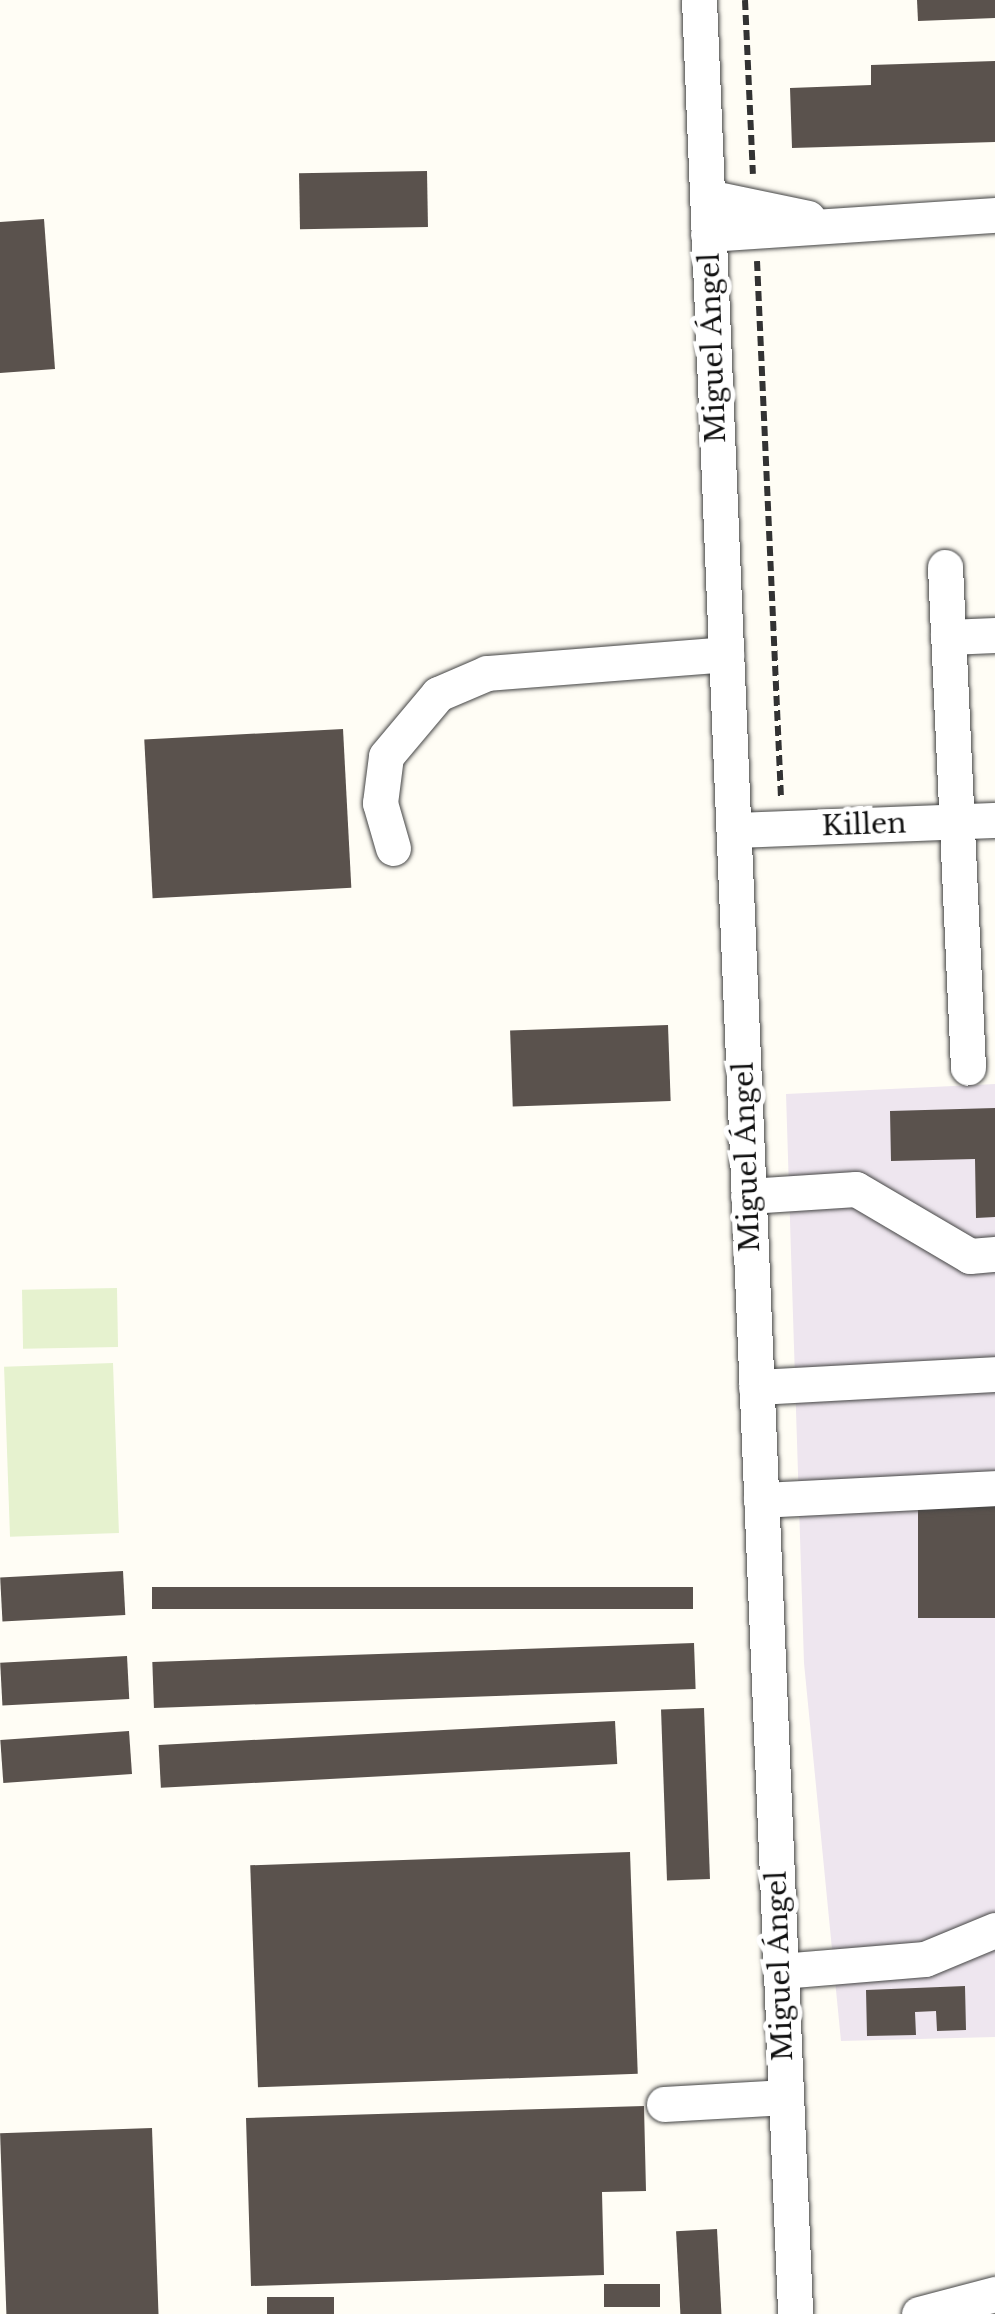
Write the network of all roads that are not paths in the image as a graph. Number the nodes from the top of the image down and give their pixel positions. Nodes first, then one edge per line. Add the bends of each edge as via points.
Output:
1 (698, 0) edge
2 (707, 196) junction
3 (995, 215) edge
4 (755, 217) junction
5 (708, 234) junction
6 (945, 567) dead end
7 (995, 635) edge
8 (948, 637) junction
9 (726, 654) junction
10 (995, 820) edge
11 (957, 821) junction
12 (734, 830) junction
13 (394, 848) dead end
14 (980, 1004) edge
15 (968, 1067) dead end
16 (748, 1196) junction
17 (995, 1254) edge
18 (995, 1374) edge
19 (756, 1387) junction
20 (995, 1488) edge
21 (761, 1500) junction
22 (995, 1930) edge
23 (781, 1971) junction
24 (786, 2097) junction
25 (664, 2104) dead end
26 (995, 2294) edge
27 (795, 2314) edge
28 (919, 2314) edge

1 - 2 street, Miguel Ángel
2 - 4 street
2 - 5 street, Miguel Ángel
3 - 4 street
4 - 5 street
5 - 9 street, Miguel Ángel
6 - 8 street
7 - 8 street
8 - 11 street
9 - 12 street, Miguel Ángel
9 - 13 street via 488,673 438,694 386,756 380,803
10 - 11 street, Killen
11 - 12 street, Killen
11 - 14 street
12 - 16 street, Miguel Ángel
14 - 15 street
16 - 17 street via 856,1189 970,1256
16 - 19 street, Miguel Ángel
18 - 19 street
19 - 21 street, Miguel Ángel
20 - 21 street
21 - 23 street, Miguel Ángel
22 - 23 street via 924,1960
23 - 24 street, Miguel Ángel
24 - 25 street
24 - 27 street, Miguel Ángel
26 - 28 street

